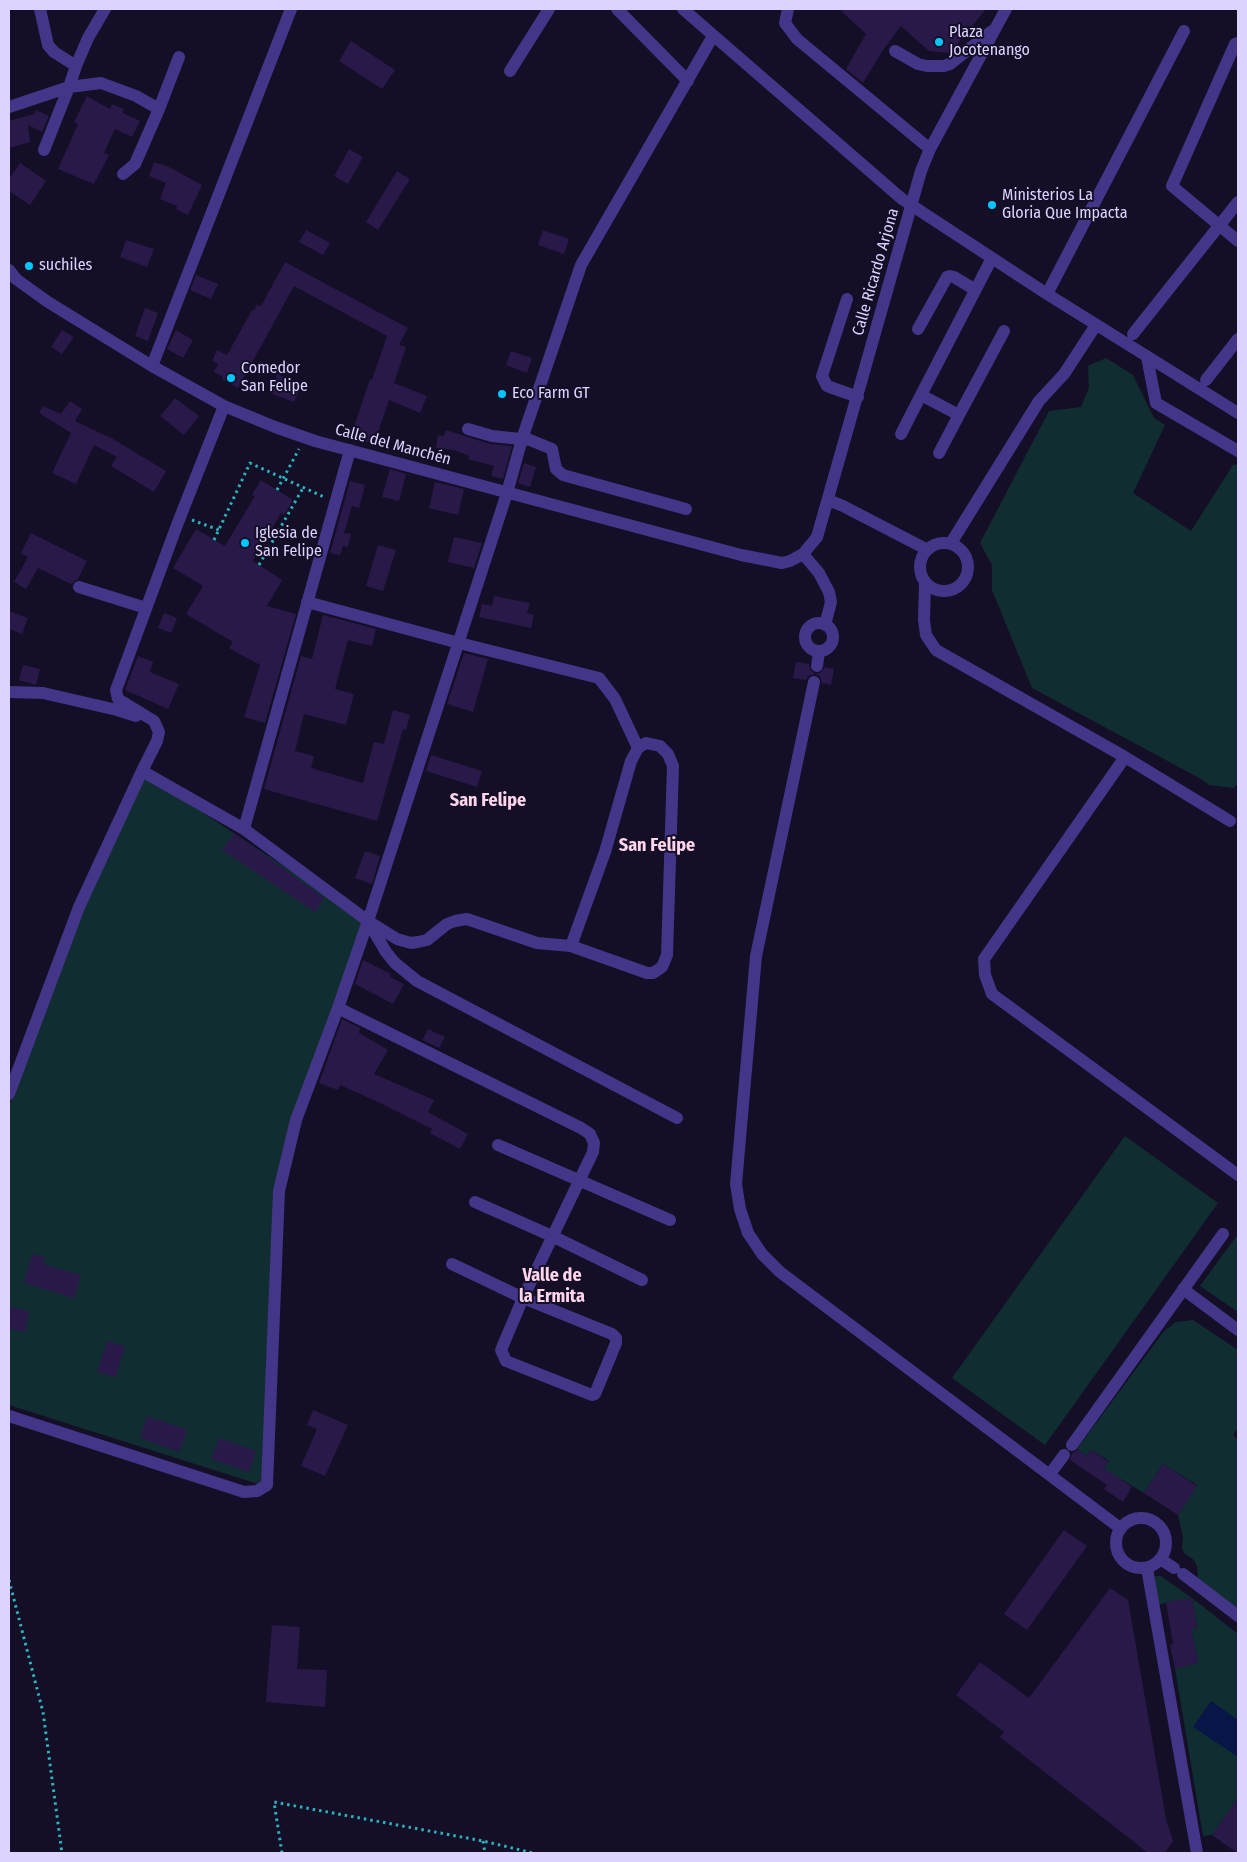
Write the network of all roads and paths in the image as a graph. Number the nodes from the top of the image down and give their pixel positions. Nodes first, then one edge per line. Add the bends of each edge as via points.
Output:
1 (40, 9) edge
2 (105, 9) edge
3 (291, 9) edge
4 (549, 9) edge
5 (617, 9) edge
6 (683, 9) edge
7 (788, 9) edge
8 (1006, 9) edge
9 (996, 28) junction
10 (1184, 31) dead end
11 (714, 36) junction
12 (1238, 43) edge
13 (895, 51) dead end
14 (179, 58) dead end
15 (76, 66) junction
16 (510, 72) dead end
17 (688, 81) junction
18 (70, 87) junction
19 (9, 107) edge
20 (159, 109) junction
21 (930, 149) junction
22 (44, 150) dead end
23 (123, 174) dead end
24 (1238, 202) edge
25 (913, 206) junction
26 (1219, 226) junction
27 (1238, 241) edge
28 (992, 258) junction
29 (9, 270) edge
30 (974, 289) junction
31 (1047, 294) junction
32 (847, 299) dead end
33 (1096, 325) junction
34 (918, 329) dead end
35 (1004, 331) dead end
36 (1133, 334) dead end
37 (1238, 339) edge
38 (1147, 357) junction
39 (152, 366) junction
40 (1206, 380) dead end
41 (921, 395) junction
42 (858, 397) junction
43 (224, 406) junction
44 (1238, 413) edge
45 (960, 415) junction
46 (468, 429) dead end
47 (901, 434) dead end
48 (305, 437) junction
49 (522, 439) junction
50 (350, 450) junction
51 (1238, 452) edge
52 (940, 453) dead end
53 (283, 479) junction
54 (303, 488) junction
55 (277, 490) dead end
56 (507, 493) junction
57 (828, 500) junction
58 (336, 502) junction
59 (686, 509) dead end
60 (180, 517) junction
61 (219, 530) junction
62 (214, 540) dead end
63 (951, 543) junction
64 (926, 549) junction
65 (803, 554) junction
66 (259, 565) dead end
67 (925, 584) junction
68 (79, 587) dead end
69 (307, 602) junction
70 (146, 608) junction
71 (825, 625) junction
72 (459, 643) junction
73 (819, 652) junction
74 (817, 666) dead end
75 (814, 682) dead end
76 (9, 692) edge
77 (149, 716) junction
78 (638, 748) junction
79 (1125, 757) junction
80 (142, 771) junction
81 (1230, 821) dead end
82 (244, 829) junction
83 (368, 921) junction
84 (570, 946) junction
85 (338, 1008) junction
86 (9, 1094) edge
87 (677, 1118) dead end
88 (498, 1145) dead end
89 (1238, 1175) edge
90 (579, 1180) junction
91 (474, 1202) dead end
92 (670, 1220) dead end
93 (1223, 1234) dead end
94 (552, 1236) junction
95 (452, 1264) dead end
96 (642, 1280) dead end
97 (1183, 1289) junction
98 (523, 1298) junction
99 (1238, 1330) edge
100 (9, 1416) edge
101 (1072, 1445) dead end
102 (1064, 1456) dead end
103 (1050, 1474) junction
104 (1120, 1528) junction
105 (1160, 1559) junction
106 (1147, 1568) junction
107 (9, 1580) edge
108 (1238, 1616) edge
109 (483, 1841) junction
110 (62, 1853) edge
111 (282, 1853) edge
112 (485, 1853) edge
113 (533, 1853) edge
114 (1197, 1853) edge

1 - 15 street via 48,45
2 - 15 street
3 - 39 street
4 - 16 street
5 - 17 street
6 - 11 street
7 - 21 street via 785,23 797,39
8 - 9 street, Calle Ricardo Arjona
9 - 13 street via 944,66 918,64
9 - 21 street, Calle Ricardo Arjona
10 - 31 street
11 - 17 street
11 - 25 street
12 - 26 street via 1172,186
14 - 20 street
15 - 18 street
17 - 49 street via 581,265
18 - 19 street
18 - 20 street via 101,83
18 - 22 street
20 - 23 street via 135,164
21 - 25 street, Calle Ricardo Arjona
24 - 26 street
25 - 28 street
25 - 42 street, Calle Ricardo Arjona
26 - 27 street
26 - 36 street
28 - 30 street
28 - 31 street
29 - 39 street, Calle del Manchén via 16,279 48,302
30 - 34 street via 954,276 947,278
30 - 41 street
31 - 33 street
32 - 42 street via 822,376 827,386
33 - 38 street
33 - 63 street via 1064,374 1038,401
35 - 45 street
37 - 40 street
38 - 44 street
38 - 51 street via 1156,402
39 - 43 street, Calle del Manchén
41 - 45 street
41 - 47 street
42 - 57 street, Calle Ricardo Arjona
43 - 48 street, Calle del Manchén
43 - 60 street
45 - 52 street
46 - 49 street via 492,436
48 - 50 street, Calle del Manchén
48 - 53 path
49 - 56 street
49 - 59 street via 552,449 556,469 563,475
50 - 56 street, Calle del Manchén
50 - 58 street
53 - 54 path
53 - 55 path
53 - 61 path via 250,463
54 - 58 path
54 - 66 path
56 - 65 street, Calle del Manchén via 741,555 782,563
56 - 72 street
57 - 64 street
57 - 65 street, Calle Ricardo Arjona via 817,537
58 - 69 street
60 - 61 path
60 - 70 street
61 - 62 path
63 - 64 street via 938,542
63 - 67 street via 962,550 968,561 967,574 961,585 949,591 936,591
64 - 67 street via 920,560 919,573
65 - 71 street via 819,573 828,592 831,602
67 - 79 street via 926,635 936,650
68 - 70 street
69 - 72 street
69 - 82 street
70 - 77 street via 116,695 122,702
71 - 73 street via 832,633 833,641
71 - 73 street via 812,624 804,638 807,646
72 - 78 street via 599,678 615,699
72 - 83 street
73 - 74 street
75 - 103 street via 756,956 736,1184 740,1209 748,1233 780,1272
76 - 77 street via 43,693 135,716
77 - 80 street via 158,727 158,737
78 - 84 street via 631,760 605,852
78 - 84 street via 646,743 660,746 673,766 667,955 662,967 647,973
79 - 81 street
79 - 89 street via 984,959 985,975 992,994
80 - 82 street
80 - 86 street via 79,906
82 - 83 street
83 - 84 street via 397,939 411,943 427,940 455,921 467,920 537,943
83 - 85 street
83 - 87 street via 386,952 417,981
85 - 90 street via 590,1134 593,1152
85 - 100 street via 296,1120 279,1191 267,1485 257,1491 244,1492
88 - 90 street
90 - 92 street
90 - 94 street
91 - 94 street
93 - 97 street
94 - 96 street
94 - 98 street
95 - 98 street
97 - 99 street
97 - 101 street
98 - 98 street via 616,1338 595,1394 506,1361 501,1350
102 - 103 street
103 - 104 street
104 - 105 street via 1136,1518 1156,1521 1166,1537 1166,1547
104 - 106 street via 1116,1538 1120,1557 1137,1568
105 - 106 street
105 - 108 street
106 - 114 street
107 - 110 path via 43,1712
109 - 111 path via 274,1802
109 - 112 path
109 - 113 path

